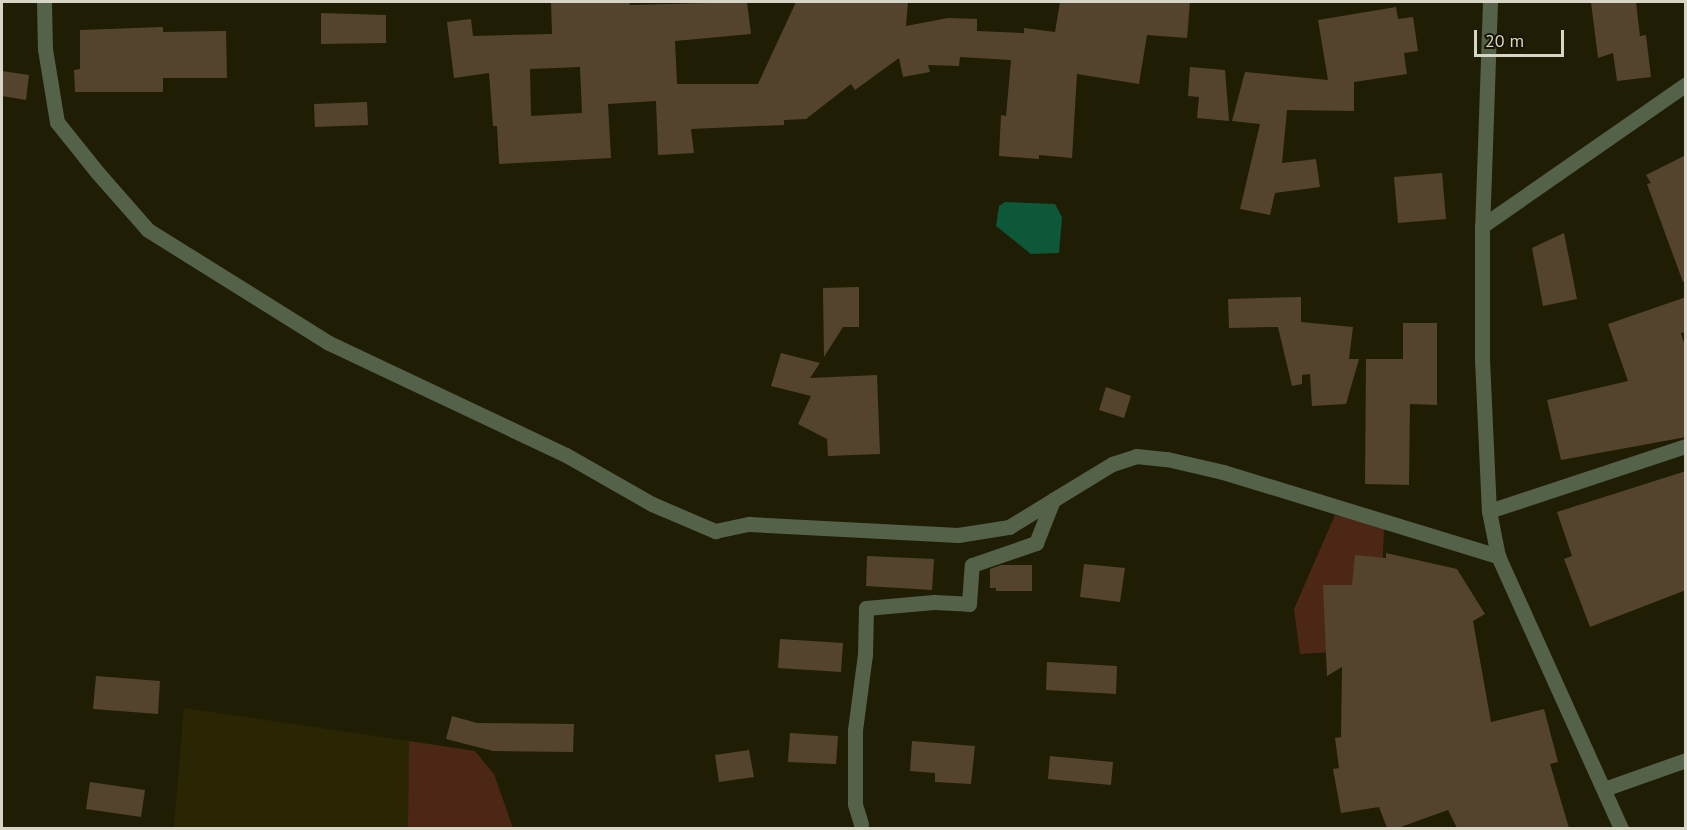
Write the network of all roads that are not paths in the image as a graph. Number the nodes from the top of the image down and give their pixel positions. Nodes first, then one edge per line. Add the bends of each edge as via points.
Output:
1 (44, 2) edge
2 (1490, 2) edge
3 (1686, 84) edge
4 (1482, 226) junction
5 (1686, 446) edge
6 (1053, 500) junction
7 (1489, 511) junction
8 (1498, 556) junction
9 (1686, 760) edge
10 (1604, 789) junction
11 (861, 824) dead end
12 (1621, 828) edge

1 - 6 street via 45,49 57,122 147,230 329,343 566,455 652,504 715,531 749,524 958,535 1009,527
2 - 4 street
3 - 4 street
4 - 7 street via 1482,359
5 - 7 street
6 - 8 street via 1112,464 1136,456 1167,459 1223,472
6 - 11 street via 1036,543 972,565 969,604 934,602 866,608 866,654 855,730 855,804
7 - 8 street
8 - 10 street
9 - 10 street
10 - 12 street

